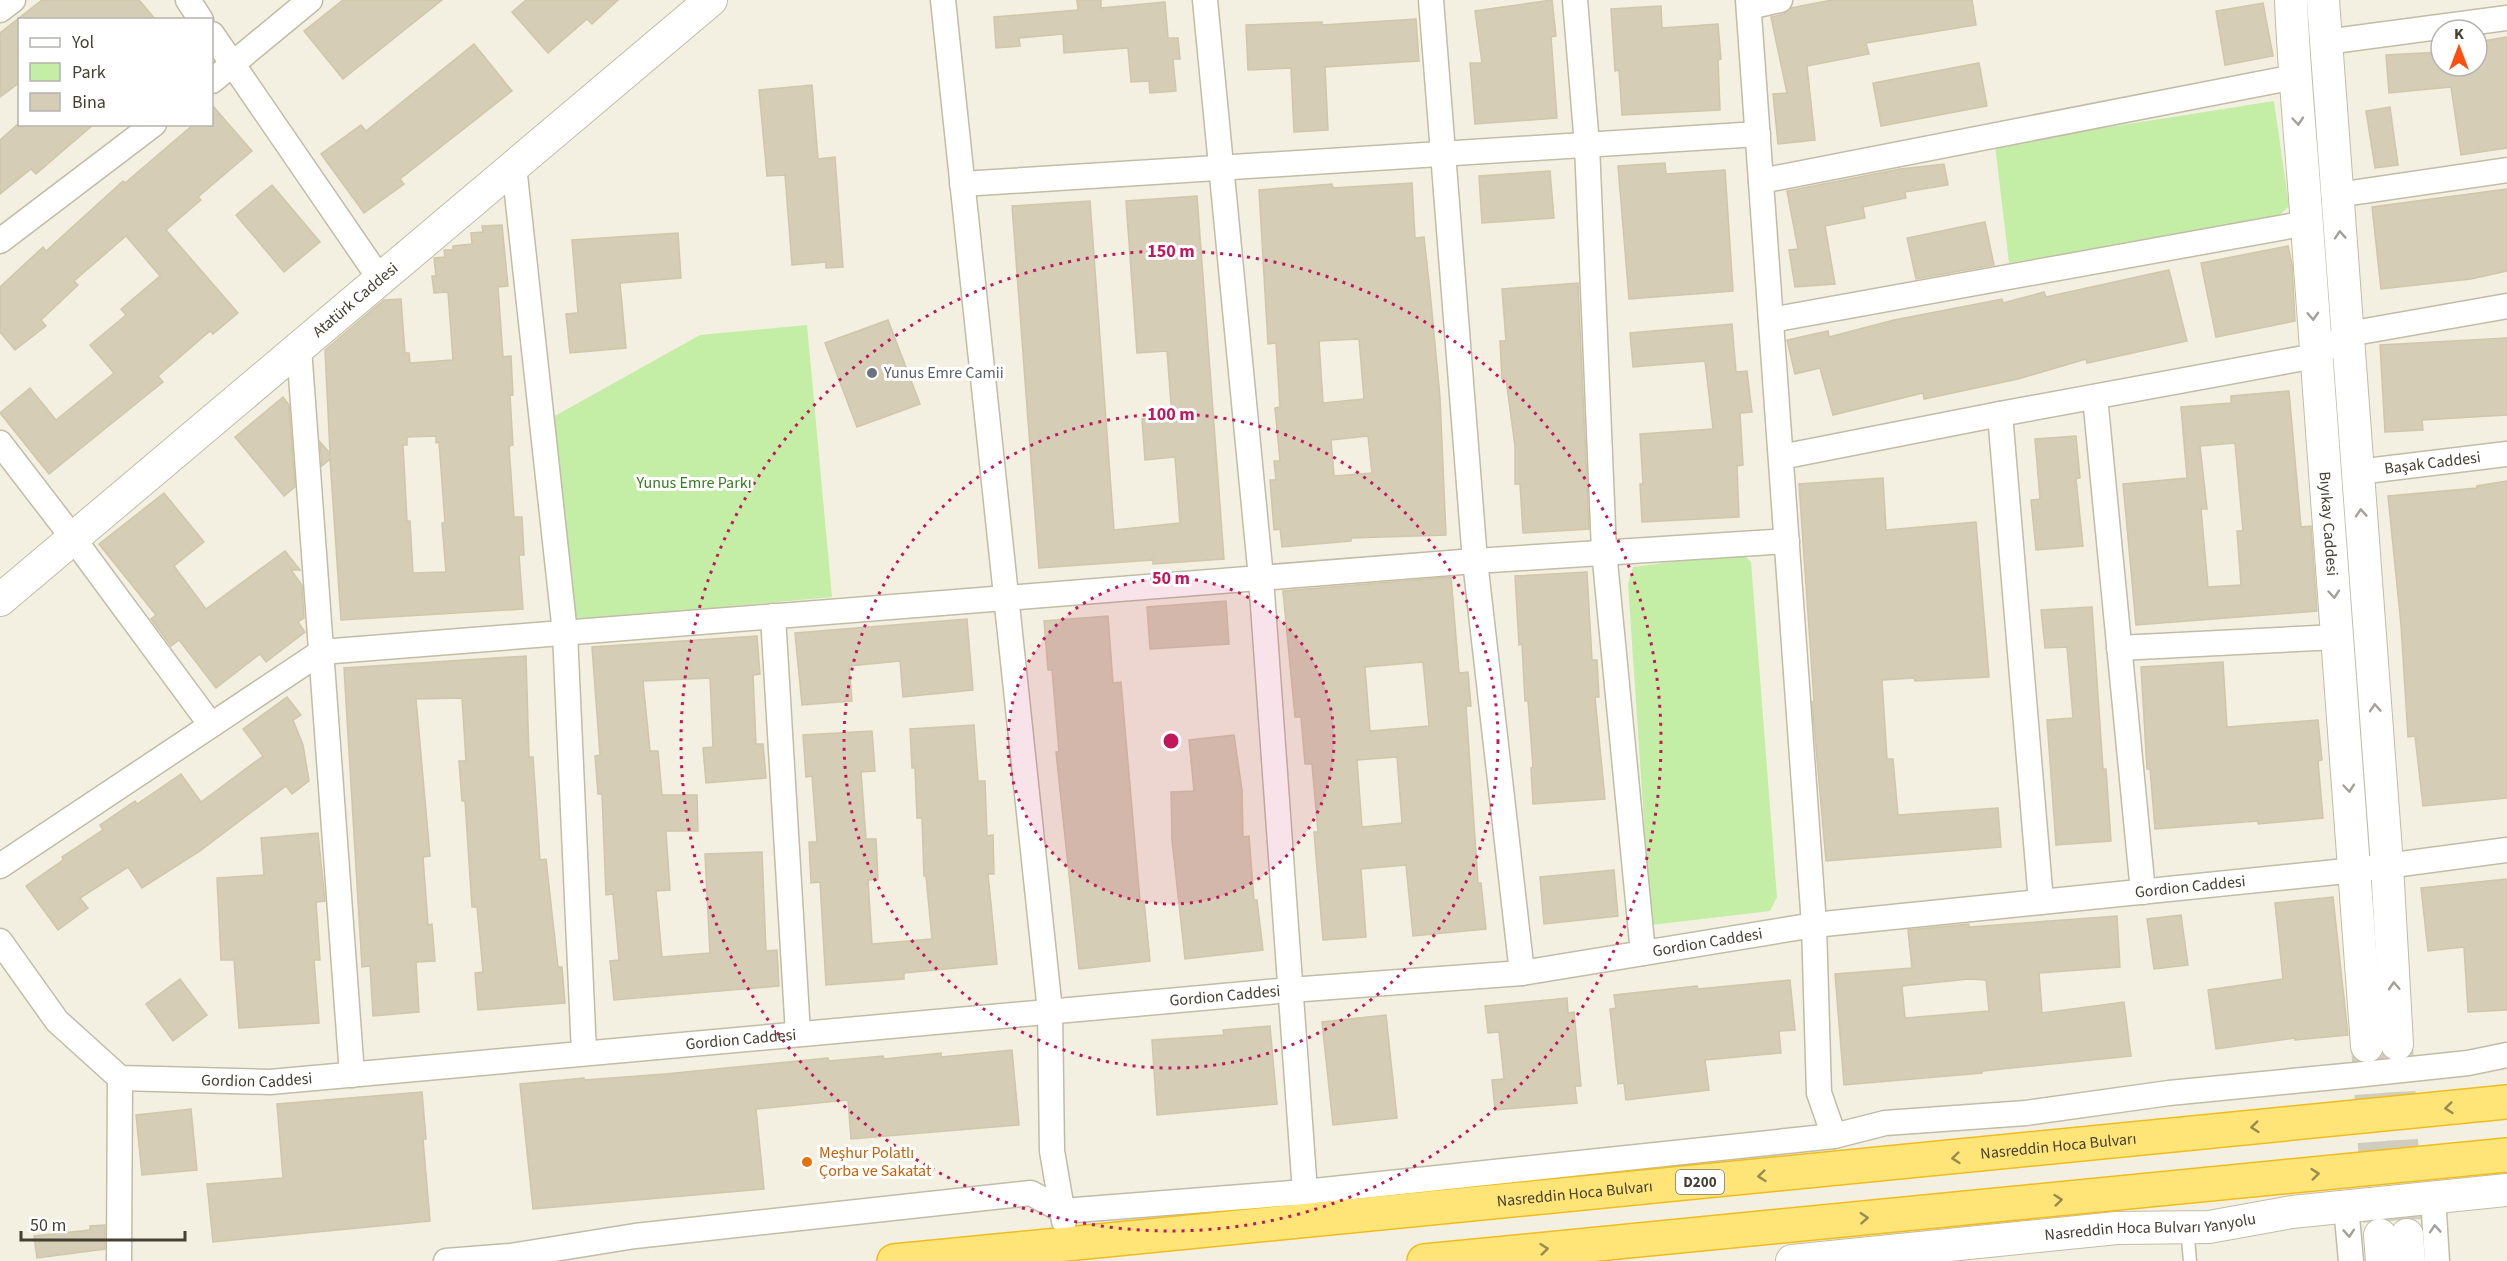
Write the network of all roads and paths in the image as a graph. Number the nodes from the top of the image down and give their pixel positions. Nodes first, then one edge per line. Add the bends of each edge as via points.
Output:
1 (13, 0) edge
2 (188, 0) edge
3 (310, 0) edge
4 (711, 0) edge
5 (943, 0) edge
6 (1205, 0) edge
7 (1431, 0) edge
8 (1575, 0) edge
9 (1780, 0) edge
10 (2291, 0) edge
11 (2323, 0) edge
12 (1748, 3) edge
13 (0, 10) edge
14 (200, 18) edge
15 (2507, 18) edge
16 (213, 36) edge
17 (2326, 42) junction
18 (232, 65) junction
19 (2294, 77) junction
20 (213, 80) edge
21 (151, 126) edge
22 (1758, 134) junction
23 (1587, 145) junction
24 (1443, 154) junction
25 (514, 166) junction
26 (1221, 168) junction
27 (2507, 170) edge
28 (1761, 181) junction
29 (962, 184) junction
30 (2337, 195) junction
31 (2307, 223) junction
32 (0, 241) edge
33 (380, 279) junction
34 (2507, 306) edge
35 (1771, 320) junction
36 (2348, 334) junction
37 (299, 348) junction
38 (2315, 356) junction
39 (2095, 397) junction
40 (2000, 414) junction
41 (0, 443) edge
42 (2507, 454) edge
43 (1781, 458) junction
44 (2358, 472) junction
45 (73, 538) junction
46 (1787, 541) junction
47 (1604, 551) junction
48 (1475, 561) junction
49 (1261, 578) junction
50 (1007, 598) junction
51 (0, 600) edge
52 (773, 616) junction
53 (565, 633) junction
54 (2337, 637) junction
55 (2119, 648) junction
56 (321, 652) junction
57 (211, 725) junction
58 (2507, 850) edge
59 (2387, 865) junction
60 (0, 866) edge
61 (2356, 870) junction
62 (2143, 892) junction
63 (2041, 902) junction
64 (1814, 925) junction
65 (0, 941) edge
66 (1643, 953) junction
67 (1522, 973) junction
68 (1290, 990) junction
69 (1050, 1011) junction
70 (798, 1034) junction
71 (584, 1053) junction
72 (2507, 1055) edge
73 (352, 1074) junction
74 (120, 1078) junction
75 (2507, 1102) edge
76 (1834, 1136) junction
77 (2507, 1155) edge
78 (2507, 1190) edge
79 (2433, 1197) junction
80 (2346, 1206) junction
81 (1306, 1207) junction
82 (1063, 1210) junction
83 (1832, 1220) junction
84 (2187, 1228) junction
85 (1067, 1244) junction
86 (1834, 1259) edge
87 (119, 1261) edge
88 (446, 1261) edge
89 (894, 1261) edge
90 (1424, 1261) edge
91 (1792, 1261) edge
92 (2190, 1261) edge
93 (2351, 1261) edge
94 (2437, 1261) edge

1 - 13 street
2 - 14 street
3 - 18 street
4 - 25 street, Atatürk Caddesi
5 - 29 street
6 - 26 street
7 - 24 street
8 - 23 street
9 - 12 street
10 - 19 street, Bıyıkay Caddesi
11 - 17 street, Bıyıkay Caddesi
12 - 22 street
15 - 17 street
16 - 18 street
17 - 30 street, Bıyıkay Caddesi
18 - 20 street
18 - 33 street
19 - 28 street
19 -> 31 street, Bıyıkay Caddesi
21 - 32 street
22 - 23 street
22 - 28 street
23 - 24 street
23 - 47 street
24 - 26 street
24 - 48 street
25 - 33 street, Atatürk Caddesi
25 - 53 street
26 - 29 street
26 - 49 street
27 - 30 street
28 - 35 street
29 - 50 street
36 -> 30 street, Bıyıkay Caddesi
31 - 35 street
31 -> 38 street, Bıyıkay Caddesi
33 - 37 street, Atatürk Caddesi
34 - 36 street
35 - 43 street
36 - 38 street
36 - 44 street, Bıyıkay Caddesi
37 - 45 street, Atatürk Caddesi
37 - 56 street
38 - 39 street
38 -> 54 street, Bıyıkay Caddesi
39 - 40 street
39 - 55 street
40 - 43 street
40 - 63 street
41 - 45 street
42 - 44 street, Başak Caddesi
43 - 46 street
59 -> 44 street, Bıyıkay Caddesi
45 - 51 street, Atatürk Caddesi
45 - 57 street
46 - 47 street
46 - 64 street
47 - 48 street
47 - 66 street
48 - 49 street
48 - 67 street
49 - 50 street
49 - 68 street
50 - 52 street
50 - 69 street
52 - 53 street
52 - 70 street
53 - 56 street
53 - 71 street
54 - 55 street
54 -> 61 street, Bıyıkay Caddesi
55 - 62 street
56 - 57 street
56 - 73 street
57 - 60 street
58 - 59 street, Gordion Caddesi
59 - 61 street, Gordion Caddesi
61 -> 59 street, Bıyıkay Caddesi via 2382,1045
61 - 62 street, Gordion Caddesi
62 - 63 street, Gordion Caddesi
63 - 64 street, Gordion Caddesi
64 - 66 street, Gordion Caddesi
64 - 76 street via 1819,1093
65 - 74 street via 57,1021
66 - 67 street, Gordion Caddesi
67 - 68 street, Gordion Caddesi
68 - 69 street, Gordion Caddesi
68 - 81 street
69 - 70 street, Gordion Caddesi
69 - 82 street via 1052,1151
70 - 71 street, Gordion Caddesi
71 - 73 street, Gordion Caddesi
72 - 76 street via 2468,1063 2169,1093 2026,1113 1885,1123
73 - 74 street, Gordion Caddesi via 270,1082
74 - 87 street
75 -> 81 highway, Nasreddin Hoca Bulvarı / D200
76 - 81 street
83 -> 77 highway
78 - 79 street, Nasreddin Hoca Bulvarı Yanyolu
79 - 80 street, Nasreddin Hoca Bulvarı Yanyolu
94 -> 79 street
80 - 84 street, Nasreddin Hoca Bulvarı Yanyolu
80 -> 93 street
81 - 82 street
81 - 85 highway, Nasreddin Hoca Bulvarı / D200
82 - 85 street
82 - 88 street via 1031,1193 635,1236 510,1256
83 - 86 street
90 -> 83 highway
84 - 86 street, Nasreddin Hoca Bulvarı Yanyolu via 2117,1228
84 - 92 lane
85 - 89 highway, Nasreddin Hoca Bulvarı / D200
86 - 91 street, Nasreddin Hoca Bulvarı Yanyolu

